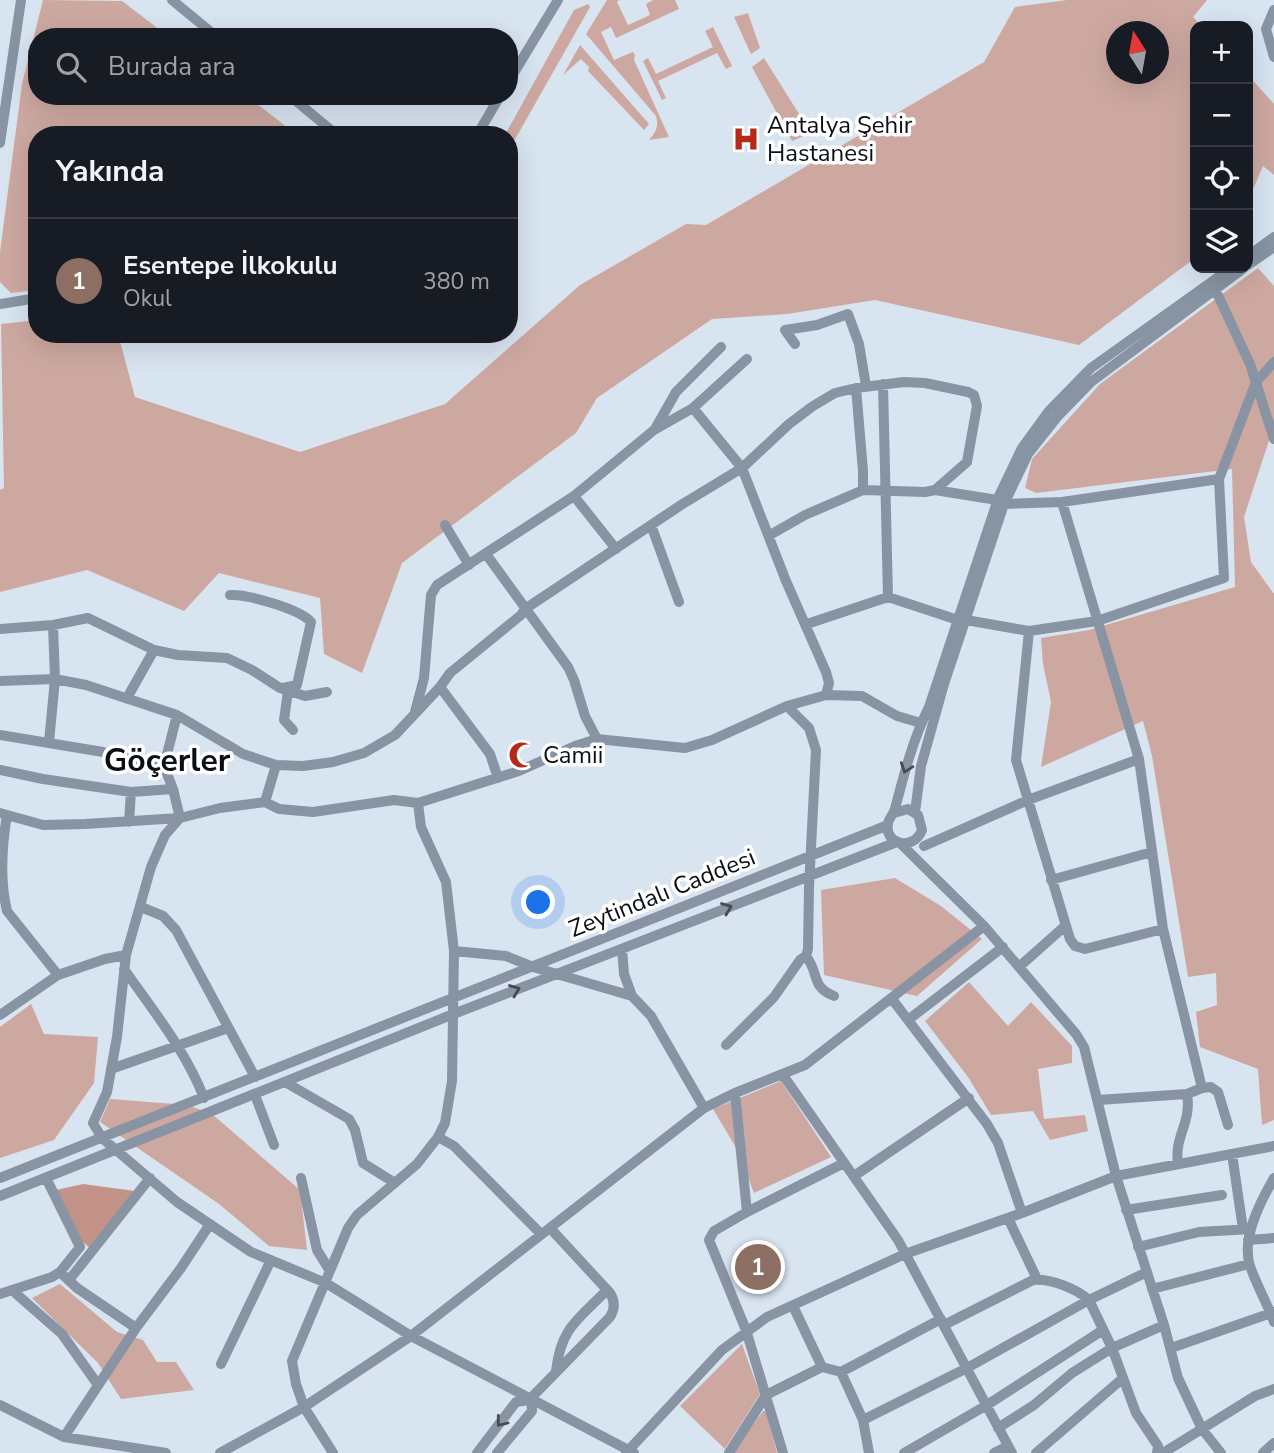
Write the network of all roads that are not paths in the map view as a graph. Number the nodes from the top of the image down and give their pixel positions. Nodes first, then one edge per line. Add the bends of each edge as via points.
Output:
1 (21, 0) edge
2 (172, 0) edge
3 (558, 0) edge
4 (1274, 10) edge
5 (1274, 27) edge
6 (206, 28) edge
7 (1274, 36) edge
8 (1274, 57) edge
9 (518, 66) edge
10 (301, 105) edge
11 (495, 105) edge
12 (326, 126) edge
13 (482, 126) edge
14 (0, 144) edge
15 (1274, 237) edge
16 (1274, 247) edge
17 (1253, 252) edge
18 (1253, 262) edge
19 (1224, 273) edge
20 (1238, 273) edge
21 (1215, 289) junction
22 (28, 299) edge
23 (0, 304) edge
24 (795, 344) dead end
25 (721, 348) dead end
26 (747, 359) dead end
27 (1274, 362) edge
28 (1256, 382) junction
29 (883, 384) junction
30 (861, 387) junction
31 (692, 408) junction
32 (654, 430) junction
33 (1274, 439) edge
34 (742, 468) junction
35 (1219, 479) junction
36 (886, 489) junction
37 (863, 490) junction
38 (935, 490) junction
39 (574, 496) junction
40 (1001, 502) junction
41 (1062, 502) junction
42 (445, 525) dead end
43 (651, 525) junction
44 (770, 535) junction
45 (616, 549) junction
46 (486, 554) junction
47 (469, 565) junction
48 (230, 595) dead end
49 (888, 597) junction
50 (679, 602) dead end
51 (525, 609) junction
52 (962, 620) junction
53 (1097, 621) junction
54 (807, 624) junction
55 (53, 625) junction
56 (0, 629) edge
57 (1029, 631) junction
58 (154, 650) junction
59 (55, 679) junction
60 (0, 681) edge
61 (440, 687) junction
62 (284, 690) junction
63 (327, 692) dead end
64 (826, 695) junction
65 (127, 698) junction
66 (787, 706) junction
67 (177, 715) junction
68 (415, 715) junction
69 (921, 723) junction
70 (293, 730) dead end
71 (0, 736) edge
72 (597, 738) junction
73 (49, 742) junction
74 (1139, 759) junction
75 (276, 765) junction
76 (164, 766) junction
77 (0, 771) edge
78 (498, 778) junction
79 (173, 789) junction
80 (131, 792) junction
81 (1028, 800) junction
82 (265, 802) junction
83 (418, 803) junction
84 (915, 812) junction
85 (894, 813) junction
86 (3, 814) edge
87 (180, 818) junction
88 (129, 822) junction
89 (888, 825) junction
90 (922, 840) junction
91 (899, 843) junction
92 (1, 848) edge
93 (1152, 852) junction
94 (810, 857) junction
95 (932, 874) junction
96 (809, 876) junction
97 (1051, 880) junction
98 (141, 908) junction
99 (984, 926) junction
100 (1065, 926) junction
101 (1163, 929) junction
102 (1003, 947) junction
103 (622, 949) junction
104 (454, 951) junction
105 (126, 955) junction
106 (806, 956) junction
107 (1020, 966) junction
108 (533, 967) junction
109 (124, 968) junction
110 (557, 974) junction
111 (58, 975) junction
112 (632, 996) junction
113 (834, 996) dead end
114 (892, 999) junction
115 (451, 1000) junction
116 (451, 1015) junction
117 (0, 1016) edge
118 (908, 1020) junction
119 (228, 1028) junction
120 (726, 1045) dead end
121 (177, 1046) junction
122 (111, 1069) junction
123 (783, 1075) junction
124 (256, 1077) junction
125 (285, 1082) junction
126 (1202, 1087) junction
127 (735, 1093) junction
128 (1187, 1094) junction
129 (255, 1095) junction
130 (204, 1098) junction
131 (969, 1098) junction
132 (1098, 1100) junction
133 (704, 1108) junction
134 (1228, 1125) dead end
135 (439, 1137) junction
136 (102, 1138) junction
137 (274, 1145) dead end
138 (1274, 1146) edge
139 (117, 1150) junction
140 (1231, 1154) junction
141 (844, 1163) junction
142 (1178, 1163) junction
143 (854, 1176) junction
144 (1115, 1176) junction
145 (0, 1178) edge
146 (46, 1178) junction
147 (150, 1178) junction
148 (301, 1178) dead end
149 (1273, 1182) edge
150 (395, 1183) junction
151 (1222, 1195) dead end
152 (0, 1196) edge
153 (1126, 1210) junction
154 (747, 1212) junction
155 (1022, 1213) junction
156 (1008, 1218) junction
157 (210, 1224) junction
158 (545, 1231) junction
159 (1247, 1233) junction
160 (1274, 1238) edge
161 (1138, 1247) junction
162 (905, 1254) junction
163 (271, 1260) junction
164 (1249, 1264) junction
165 (60, 1272) junction
166 (330, 1272) junction
167 (1147, 1272) junction
168 (1037, 1279) junction
169 (69, 1280) junction
170 (326, 1283) junction
171 (1152, 1289) junction
172 (607, 1290) junction
173 (13, 1291) junction
174 (0, 1294) edge
175 (1089, 1300) junction
176 (793, 1306) junction
177 (1273, 1316) edge
178 (943, 1322) junction
179 (1164, 1325) junction
180 (136, 1328) junction
181 (746, 1330) junction
182 (1103, 1330) junction
183 (411, 1336) junction
184 (1112, 1348) junction
185 (1171, 1348) junction
186 (221, 1364) dead end
187 (822, 1367) junction
188 (967, 1368) junction
189 (556, 1371) junction
190 (841, 1372) junction
191 (1122, 1380) junction
192 (98, 1385) junction
193 (1274, 1389) edge
194 (766, 1395) junction
195 (530, 1399) junction
196 (0, 1405) edge
197 (987, 1405) junction
198 (304, 1407) junction
199 (863, 1420) junction
200 (998, 1427) junction
201 (1202, 1429) junction
202 (64, 1437) junction
203 (1274, 1443) edge
204 (1010, 1449) edge
205 (629, 1452) edge
206 (166, 1453) edge
207 (220, 1453) edge
208 (333, 1453) edge
209 (477, 1453) edge
210 (497, 1453) edge
211 (729, 1453) edge
212 (783, 1453) edge
213 (869, 1453) edge
214 (904, 1453) edge
215 (994, 1453) edge
216 (1036, 1453) edge
217 (1157, 1453) edge
218 (1163, 1453) edge
219 (1221, 1453) edge
220 (1263, 1453) edge

1 - 14 street
2 - 6 street
3 - 9 street
4 - 8 street via 1266,29
5 - 7 street
10 - 12 street
11 - 13 street
15 - 17 street
16 - 18 street
19 - 40 street via 1091,368 1049,411 1022,448
20 - 21 street
21 - 28 street
21 - 40 street via 1091,382 1028,454
22 - 23 street
24 - 30 street via 785,330 848,314 859,344
25 - 32 street via 676,392
26 - 31 street
27 - 28 street
28 - 33 street
28 - 35 street
29 - 30 street
29 - 36 street
29 - 38 street via 925,383 976,398 967,462
30 - 34 street via 835,393 813,405
30 - 37 street
31 - 32 street
31 - 34 street
32 - 39 street
34 - 43 street
34 - 44 street
35 - 41 street
35 - 53 street via 1224,578
36 - 37 street
36 - 38 street
36 - 49 street
37 - 44 street
38 - 40 street
39 - 45 street
39 - 46 street
40 - 41 street
40 - 52 street
41 - 53 street
42 - 47 street
43 - 45 street
43 - 50 street
44 - 54 street
45 - 51 street
46 - 47 street
46 - 51 street
47 - 68 street via 437,585 431,595 424,678
48 - 62 street via 267,602 311,622 297,685
49 - 52 street
49 - 54 street
51 - 61 street via 450,673
51 - 72 street via 568,667
52 - 57 street
52 - 69 street
52 - 84 street via 920,766
53 - 57 street
53 - 74 street
54 - 64 street via 829,684
55 - 56 street
55 - 58 street via 88,618
55 - 59 street
57 - 81 street via 1016,760
58 - 62 street via 227,658
58 - 65 street
59 - 60 street
59 - 65 street
59 - 73 street
61 - 68 street
61 - 78 street via 490,754
62 - 63 street via 305,696
62 - 70 street via 284,720
64 - 66 street
64 - 69 street via 862,696 897,716
65 - 67 street
66 - 72 street via 685,748
66 - 94 street via 809,729 816,750
67 - 75 street via 243,754
67 - 76 street
68 - 75 street via 395,735 365,753 333,762
69 -> 85 street
71 - 73 street
72 - 78 street
73 - 76 street
74 - 81 street
74 - 93 street
75 - 82 street
76 - 79 street
77 - 80 street
78 - 83 street
79 - 80 street
79 - 87 street
80 - 88 street
81 - 90 street
81 - 97 street
82 - 83 street via 279,809 313,812 394,800
82 - 87 street
83 - 104 street via 421,827 446,882
84 - 85 street
84 - 90 street via 921,820
85 - 89 street
86 - 88 street via 43,825
86 - 92 street
87 - 88 street
87 - 98 street via 165,835 151,867
89 - 91 street via 890,835
89 - 94 street, Zeytindalı Caddesi
90 - 91 street
90 - 95 street
91 - 95 street
91 - 96 street
92 - 111 street via 6,909
93 - 97 street
93 - 101 street
94 - 96 street
94 - 108 street, Zeytindalı Caddesi
95 - 99 street
103 -> 96 street
96 - 106 street
97 - 100 street
98 - 105 street
98 - 119 street via 163,916 176,930
99 - 102 street
99 - 114 street
100 - 101 street via 1075,946 1085,949
100 - 107 street
101 - 126 street
102 - 107 street
102 - 118 street
103 - 110 street
103 - 112 street
104 - 108 street via 506,956
104 - 115 street
105 - 109 street
105 - 111 street
106 - 113 street via 818,986
106 - 120 street via 774,997
107 - 132 street via 1080,1041
108 - 110 street
108 - 115 street, Zeytindalı Caddesi
109 - 121 street
109 - 122 street
110 - 112 street
116 -> 110 street
111 - 117 street
112 - 133 street via 651,1016
114 - 118 street
114 - 123 street via 805,1065
115 - 116 street
115 - 124 street, Zeytindalı Caddesi
116 - 125 street
116 - 135 street via 452,1081
118 - 131 street
119 - 121 street
119 - 124 street
121 - 122 street
121 - 130 street
122 - 136 street via 93,1123
123 - 127 street
123 - 141 street
124 - 130 street, Zeytindalı Caddesi
125 - 129 street
125 - 150 street via 349,1119 363,1163
126 - 128 street
126 - 134 street via 1218,1092
127 - 133 street
127 - 154 street
128 - 132 street
128 - 142 street via 1189,1109 1179,1137
129 - 137 street
129 - 139 street
130 - 136 street, Zeytindalı Caddesi
131 - 143 street
131 - 155 street via 998,1143
132 - 144 street
133 - 158 street
135 - 150 street
135 - 158 street
136 - 139 street
136 - 145 street, Zeytindalı Caddesi
138 - 140 street
139 - 146 street
139 - 147 street
140 - 142 street
140 - 159 street
141 - 143 street
141 - 154 street
142 - 144 street
143 - 162 street
144 - 153 street
144 - 155 street
146 - 152 street
146 - 165 street via 80,1247
147 - 157 street
147 - 169 street
148 - 166 street via 317,1250
149 - 159 street
150 - 166 street via 357,1215
151 - 153 street
153 - 161 street
154 - 181 street via 714,1231 709,1240
155 - 156 street
156 - 162 street
156 - 168 street
157 - 163 street
157 - 180 street
158 - 172 street
158 - 183 street
159 - 160 street
159 - 161 street via 1199,1233
159 - 164 street
161 - 167 street
162 - 176 street
162 - 178 street
163 - 170 street
163 - 186 street
164 - 171 street
164 - 177 street
165 - 169 street
165 - 173 street
166 - 170 street
167 - 171 street
167 - 175 street
168 - 175 street
168 - 178 street
169 - 180 street
170 - 183 street
170 - 198 street via 292,1362
171 - 179 street
172 - 189 street via 566,1333
172 - 189 street via 614,1302 610,1317
173 - 174 street
173 - 192 street via 62,1334
175 - 182 street
175 - 188 street
176 - 181 street
176 - 187 street
177 - 185 street
178 - 188 street
178 - 190 street
179 - 184 street
179 - 185 street
180 - 192 street
181 - 194 street
181 - 205 street
182 - 184 street
182 - 197 street
183 - 195 street
183 - 198 street
184 - 191 street
184 - 200 street
185 - 201 street via 1182,1389
187 - 190 street
187 - 194 street
188 - 197 street
188 - 199 street
189 - 195 street
190 - 199 street
191 - 216 street
191 - 217 street via 1136,1413 1158,1446
192 - 202 street
193 - 201 street
194 - 211 street
194 - 212 street
195 - 205 street
195 -> 209 street via 516,1402
195 - 210 street via 532,1411
196 - 202 street
197 - 200 street
197 - 214 street
198 - 207 street
198 - 208 street
199 - 213 street
200 - 204 street
201 - 218 street
201 - 219 street
202 - 206 street
203 - 220 street
204 - 215 street

